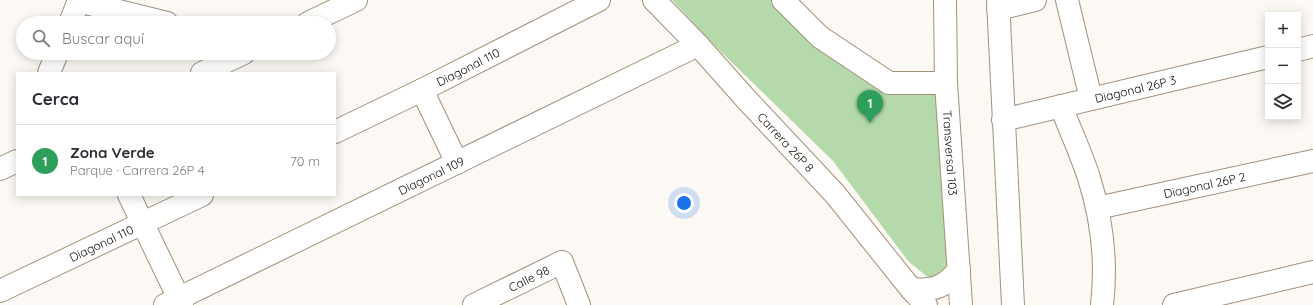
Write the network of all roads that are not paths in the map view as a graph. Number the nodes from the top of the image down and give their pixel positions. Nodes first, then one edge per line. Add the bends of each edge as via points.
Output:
1 (356, 0) edge
2 (600, 0) edge
3 (654, 0) edge
4 (783, 0) edge
5 (944, 0) edge
6 (1035, 0) edge
7 (1068, 0) edge
8 (78, 1) edge
9 (998, 4) edge
10 (73, 16) edge
11 (139, 16) edge
12 (323, 16) edge
13 (698, 45) junction
14 (1313, 46) edge
15 (1301, 49) edge
16 (1265, 58) edge
17 (54, 60) edge
18 (229, 60) edge
19 (49, 72) edge
20 (204, 72) edge
21 (946, 83) junction
22 (422, 90) junction
23 (1091, 99) junction
24 (1061, 106) junction
25 (1003, 120) junction
26 (336, 132) edge
27 (1313, 161) edge
28 (456, 163) junction
29 (130, 196) edge
30 (200, 196) edge
31 (1097, 208) junction
32 (143, 223) junction
33 (959, 268) junction
34 (1313, 272) edge
35 (912, 289) junction
36 (0, 291) edge
37 (176, 303) edge
38 (474, 305) edge
39 (579, 305) edge
40 (926, 305) edge
41 (961, 305) edge
42 (1013, 305) edge
43 (1102, 305) edge
44 (1174, 305) edge

1 - 12 street
2 - 22 street, Diagonal 110
3 - 13 street, Carrera 26P 8
4 - 21 street via 820,37 889,83
5 - 21 street, Transversal 103
6 - 9 street
7 - 23 street
8 - 10 street
8 - 11 street
9 - 25 street
13 - 28 street, Diagonal 109
13 - 35 street, Carrera 26P 8 via 835,194
14 - 15 street
16 - 23 street, Diagonal 26P 3
17 - 19 street
18 - 20 street
21 - 33 street, Transversal 103
22 - 26 street, Diagonal 110
22 - 28 street
23 - 24 street, Diagonal 26P 3
24 - 25 street, Diagonal 26P 3
24 - 31 street via 1089,177
25 - 42 street
27 - 31 street, Diagonal 26P 2
28 - 37 street, Diagonal 109
29 - 32 street
30 - 32 street, Diagonal 110
31 - 43 street via 1105,265
32 - 36 street, Diagonal 110
32 - 37 street
33 - 35 street via 944,284 934,289
33 - 41 street, Transversal 103
34 - 44 street
35 - 40 street, Carrera 26P 8
38 - 39 street, Calle 98 via 562,262

